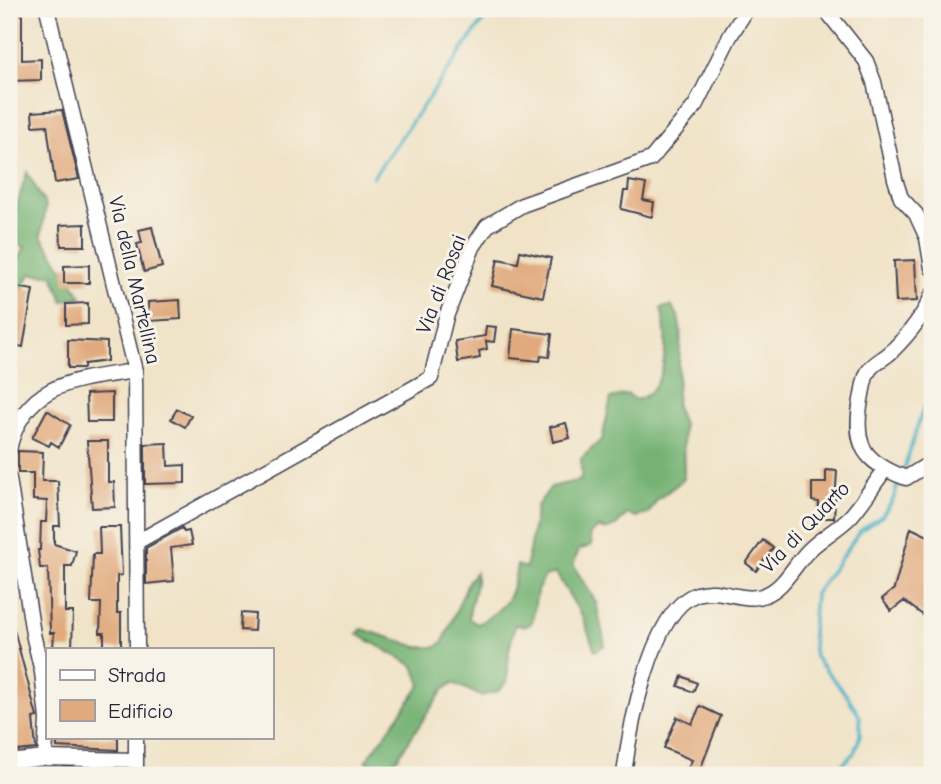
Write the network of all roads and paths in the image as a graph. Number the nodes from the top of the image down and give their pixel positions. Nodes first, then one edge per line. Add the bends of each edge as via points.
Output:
1 (47, 9) edge
2 (747, 9) edge
3 (825, 9) edge
4 (932, 268) edge
5 (932, 295) edge
6 (135, 371) junction
7 (9, 449) edge
8 (932, 462) edge
9 (885, 470) junction
10 (9, 479) edge
11 (137, 542) junction
12 (136, 648) edge
13 (46, 710) edge
14 (46, 738) edge
15 (136, 738) edge
16 (45, 758) junction
17 (9, 762) edge
18 (136, 768) edge
19 (624, 775) edge

1 - 6 street, Via della Martellina
2 - 11 street, Via di Rosai via 695,106 651,159 522,205 487,226 473,247 446,317 431,378
3 - 4 street via 866,61 901,198 916,214 927,238
5 - 9 street via 907,334 869,369 864,386 858,436 863,452
6 - 7 street via 62,383 45,392 14,427
6 - 11 street, Via della Martellina
8 - 9 street via 906,478
9 - 19 street, Via di Quarto via 849,517 808,551 778,588 762,597 717,592 697,594 682,602 661,628 640,697
10 - 13 street
11 - 12 street, Via della Martellina
14 - 16 street
15 - 18 street
16 - 17 street
16 - 18 street

